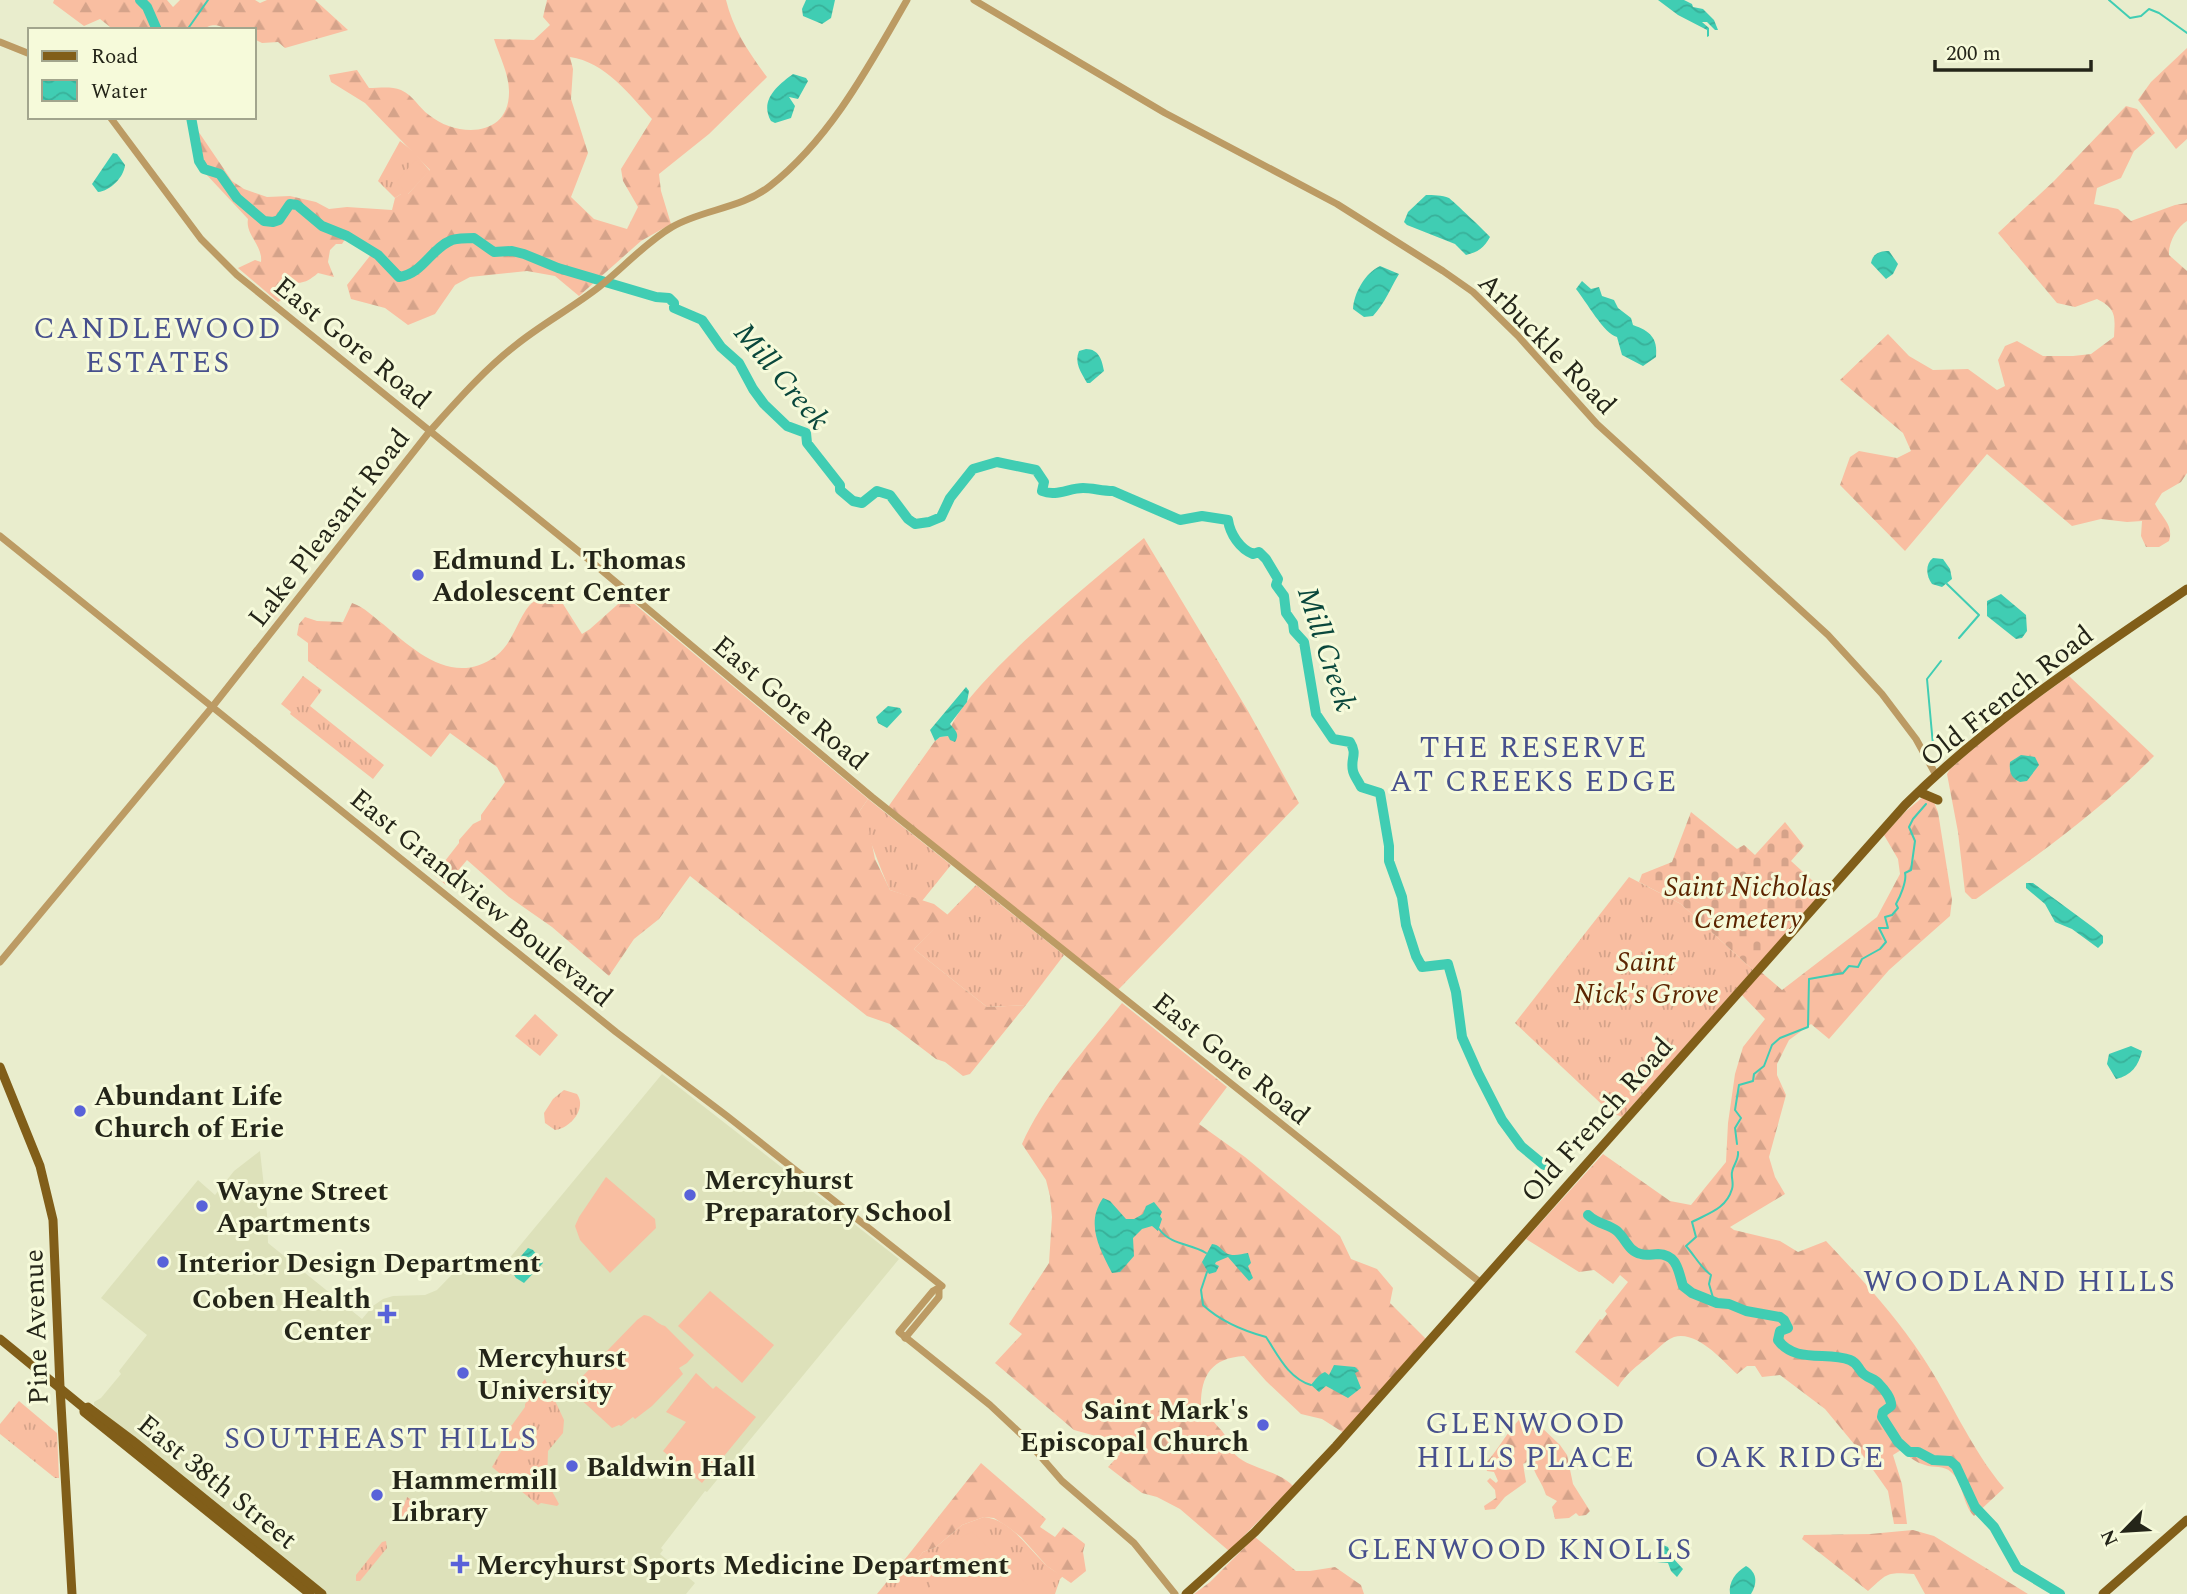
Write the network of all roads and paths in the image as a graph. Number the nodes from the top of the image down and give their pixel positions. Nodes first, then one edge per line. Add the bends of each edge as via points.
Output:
1 (908, 0) edge
2 (974, 0) edge
3 (0, 42) edge
4 (28, 53) edge
5 (111, 119) edge
6 (430, 431) junction
7 (0, 536) edge
8 (2187, 589) edge
9 (213, 706) junction
10 (1936, 775) junction
11 (1919, 792) junction
12 (1938, 800) dead end
13 (0, 962) edge
14 (0, 1067) edge
15 (1481, 1283) junction
16 (0, 1339) edge
17 (60, 1387) junction
18 (84, 1408) junction
19 (2187, 1520) edge
20 (72, 1594) edge
21 (310, 1594) edge
22 (322, 1594) edge
23 (1175, 1594) edge
24 (1186, 1594) edge
25 (2103, 1594) edge

1 - 6 street, Lake Pleasant Road via 835,117 781,176 745,200 693,217 654,239 600,286 507,352
2 - 10 street, Arbuckle Road via 1165,113 1337,204 1473,292 1597,424 1828,635 1888,701
3 - 4 street
5 - 6 street, East Gore Road via 219,258
6 - 9 street, Lake Pleasant Road
6 - 15 street, East Gore Road via 903,822
7 - 9 street, East Grandview Boulevard
8 - 10 main road, Old French Road via 2024,703
9 - 13 street, Lake Pleasant Road
9 - 23 street, East Grandview Boulevard via 940,1288 939,1297 902,1335 1022,1435 1067,1486 1129,1537
10 - 11 main road, Old French Road
11 - 12 main road
11 - 15 main road, Old French Road
14 - 17 main road, Pine Avenue via 50,1198
15 - 24 main road, Old French Road via 1302,1483
16 - 17 main road, East 38th Street
17 - 18 main road, East 38th Street
17 - 20 main road, Pine Avenue
18 - 21 main road, East 38th Street
18 - 22 main road, East 38th Street via 132,1440
19 - 25 main road

